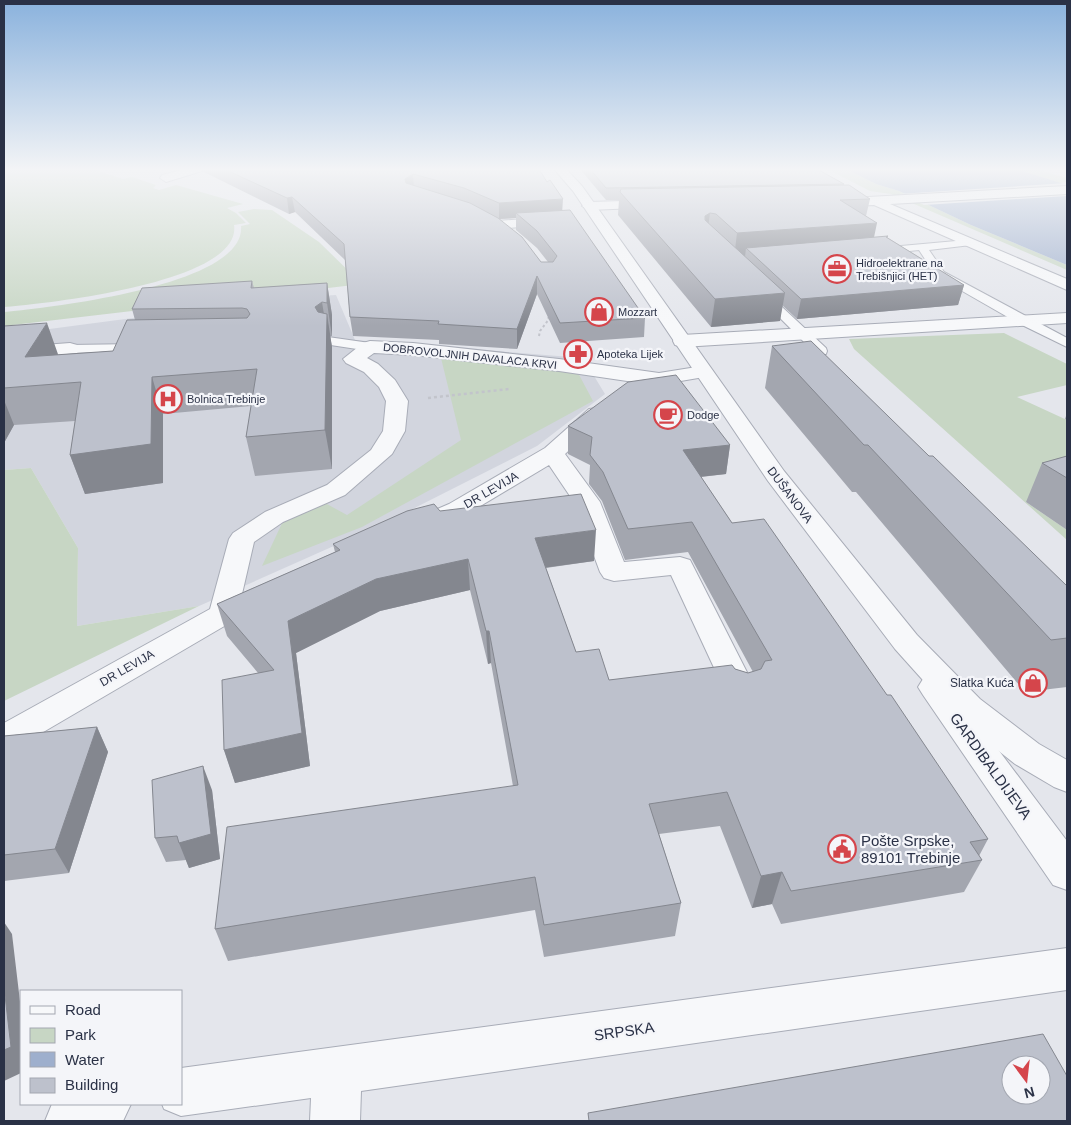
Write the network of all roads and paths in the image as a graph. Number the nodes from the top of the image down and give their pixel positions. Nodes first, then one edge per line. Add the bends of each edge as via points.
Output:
1 (499, 222) edge
2 (588, 222) edge
3 (920, 222) edge
4 (512, 236) edge
5 (967, 242) junction
6 (922, 247) junction
7 (870, 251) edge
8 (1067, 285) edge
9 (756, 288) edge
10 (547, 314) edge
11 (1067, 318) edge
12 (1022, 320) junction
13 (800, 333) junction
14 (328, 341) edge
15 (682, 341) junction
16 (1067, 343) edge
17 (370, 347) junction
18 (149, 348) edge
19 (70, 349) joint
20 (821, 352) edge
21 (4, 354) edge
22 (559, 365) junction
23 (703, 372) junction
24 (659, 379) junction
25 (514, 389) dead end
26 (397, 401) junction
27 (553, 453) junction
28 (404, 534) edge
29 (277, 590) edge
30 (880, 610) junction
31 (222, 614) junction
32 (741, 692) edge
33 (4, 739) edge
34 (1067, 777) edge
35 (1067, 872) edge
36 (1067, 969) edge
37 (337, 1071) junction
38 (182, 1092) edge
39 (104, 1105) edge
40 (70, 1121) edge
41 (335, 1121) edge

1 - 4 street via 491,222
2 - 15 street, DUŠANOVA
3 - 5 street
5 - 6 lane
5 - 8 street
6 - 7 lane
6 - 12 lane via 940,274
9 - 13 lane
10 - 22 path via 549,319 540,332 539,340
11 - 12 street
12 - 13 street
12 - 16 lane
13 - 15 street
13 - 20 lane
14 - 17 lane
15 - 23 street, DUŠANOVA
17 - 22 street, DOBROVOLJNIH DAVALACA KRVI via 413,348
17 - 26 street via 353,359 371,368 388,384
18 - 19 lane
19 - 21 street
22 - 24 street, DOBROVOLJNIH DAVALACA KRVI
23 - 24 street, DR LEVIJA
23 - 30 street, DUŠANOVA via 776,476
24 - 27 street, DR LEVIJA via 625,394
25 - 26 path
26 - 31 street via 394,431 380,454 336,490 274,518 242,539
27 - 28 street, DR LEVIJA via 458,509
27 - 32 street via 587,502 614,572 680,566
29 - 31 street, DR LEVIJA
30 - 34 street, DUŠANOVA via 968,708 1027,754
30 - 35 street, GARDIBALDIJEVA
31 - 33 street, DR LEVIJA
36 - 37 street, SRPSKA
37 - 38 street, SRPSKA
37 - 41 street
39 - 40 street

